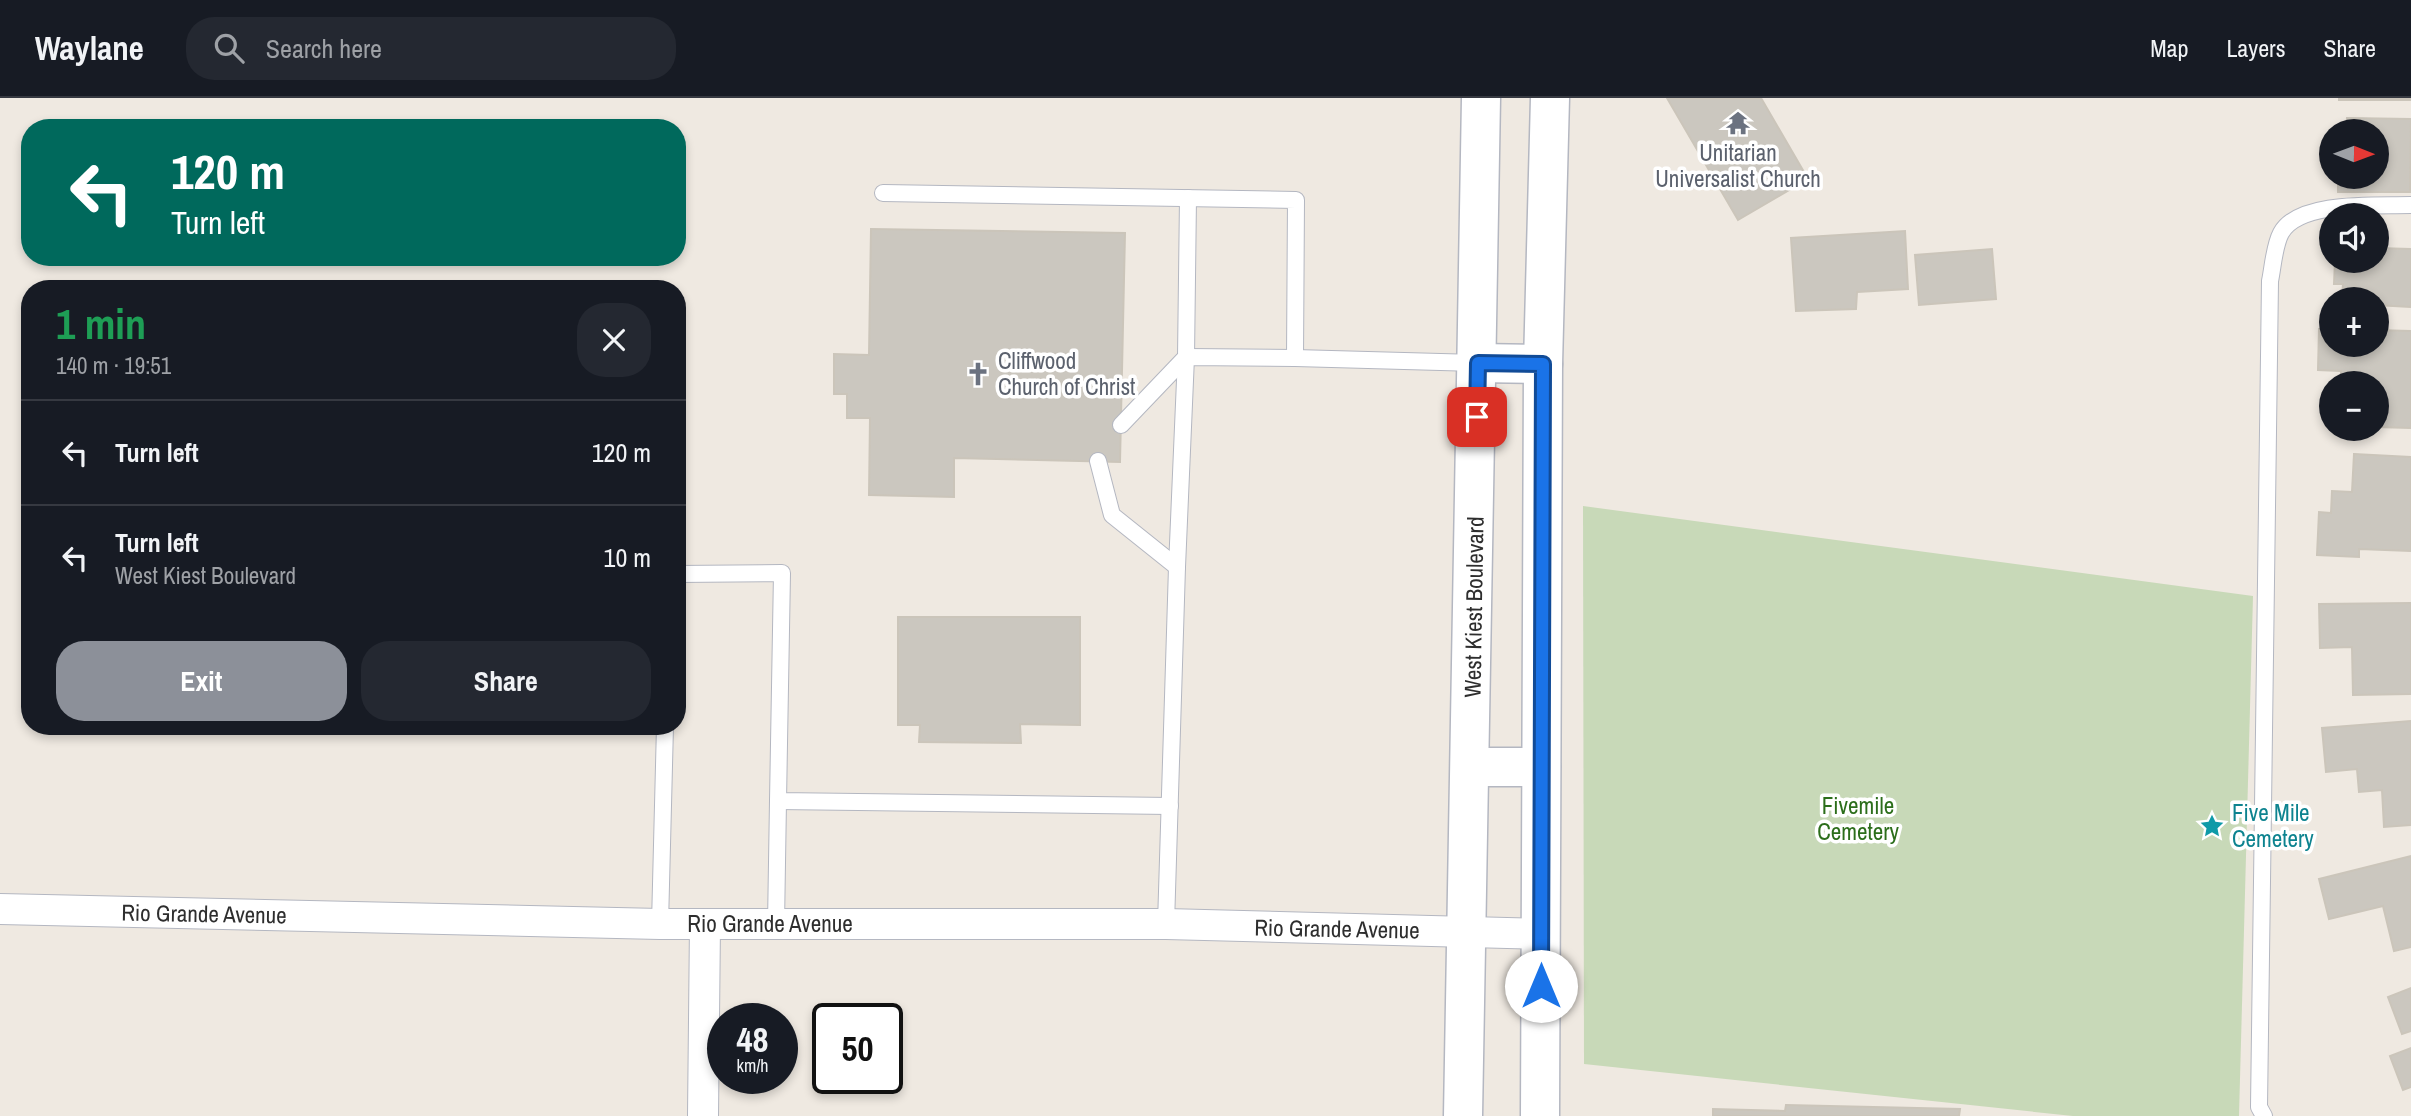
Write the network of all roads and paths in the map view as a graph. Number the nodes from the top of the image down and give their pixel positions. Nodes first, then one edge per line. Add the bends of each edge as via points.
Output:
1 (1481, 98) edge
2 (1549, 98) edge
3 (883, 193) dead end
4 (1188, 198) junction
5 (2411, 205) edge
6 (1186, 357) junction
7 (1294, 358) junction
8 (1478, 363) junction
9 (1543, 364) junction
10 (1121, 425) dead end
11 (1098, 461) dead end
12 (1177, 567) junction
13 (686, 574) edge
14 (665, 735) edge
15 (1471, 767) junction
16 (1541, 767) junction
17 (778, 801) junction
18 (1170, 806) junction
19 (0, 909) edge
20 (660, 924) junction
21 (705, 924) junction
22 (776, 924) junction
23 (1166, 924) junction
24 (1466, 932) junction
25 (1541, 934) junction
26 (703, 1116) edge
27 (1463, 1116) edge
28 (1540, 1116) edge
29 (2264, 1116) edge

1 - 8 main road, West Kiest Boulevard
2 - 9 main road
3 - 4 lane
4 - 6 lane
4 - 7 lane via 1296,200
5 - 29 lane via 2318,209 2291,222 2281,233 2270,281 2259,1107
6 - 7 lane
6 - 10 lane
6 - 12 lane
7 - 8 lane
8 - 9 main road
8 - 15 main road, West Kiest Boulevard
9 - 16 main road
11 - 12 lane via 1112,515
12 - 18 lane
13 - 17 lane via 782,573
14 - 20 lane
15 - 16 main road
15 - 24 main road, West Kiest Boulevard
16 - 25 main road
17 - 18 lane
17 - 22 lane
18 - 23 lane
19 - 20 street, Rio Grande Avenue
20 - 21 street, Rio Grande Avenue
21 - 22 street, Rio Grande Avenue
21 - 26 street
22 - 23 street, Rio Grande Avenue
23 - 24 street, Rio Grande Avenue
24 - 25 street, Rio Grande Avenue
24 - 27 main road, West Kiest Boulevard
25 - 28 main road

